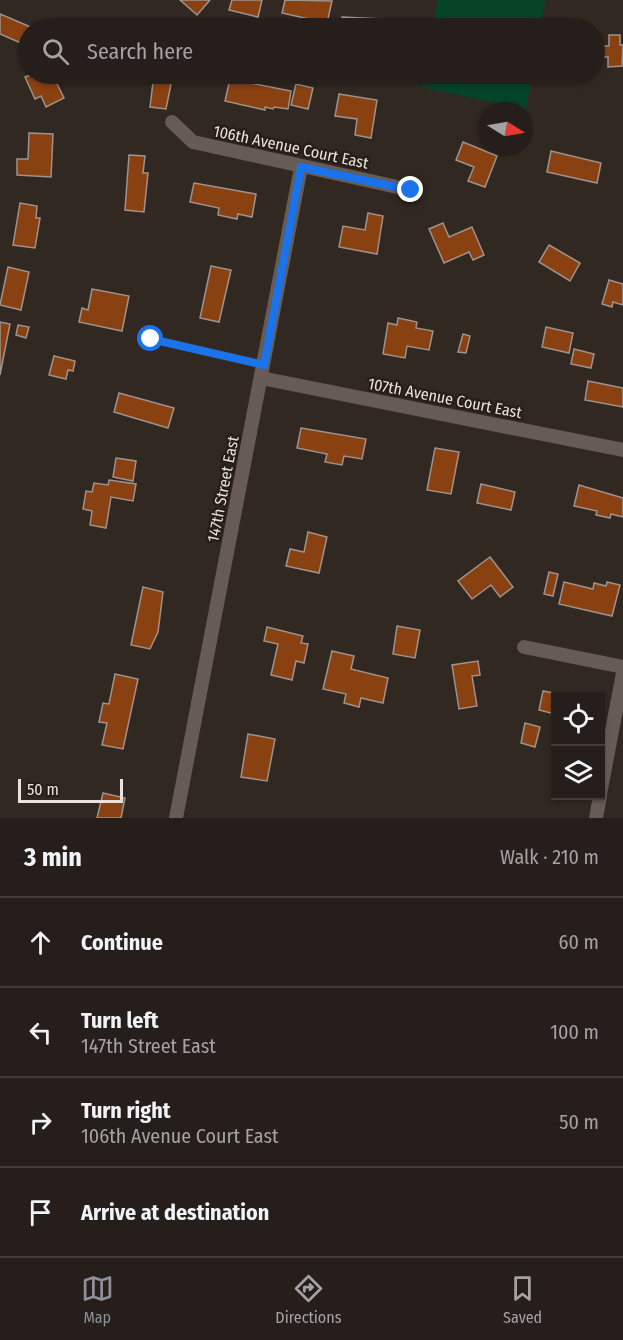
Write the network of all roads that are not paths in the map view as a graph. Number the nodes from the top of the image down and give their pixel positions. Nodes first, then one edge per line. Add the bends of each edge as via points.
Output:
1 (172, 122) dead end
2 (301, 167) junction
3 (411, 190) dead end
4 (151, 339) dead end
5 (263, 371) junction
6 (623, 450) edge
7 (524, 647) dead end
8 (623, 667) edge
9 (623, 673) edge
10 (605, 768) edge
11 (599, 800) edge
12 (176, 818) edge
13 (596, 818) edge

1 - 2 street, 106th Avenue Court East via 193,142
2 - 3 street, 106th Avenue Court East
2 - 5 street, 147th Street East
4 - 5 lane
5 - 6 street, 107th Avenue Court East
5 - 12 street, 147th Street East
7 - 8 street
9 - 10 street
11 - 13 street

